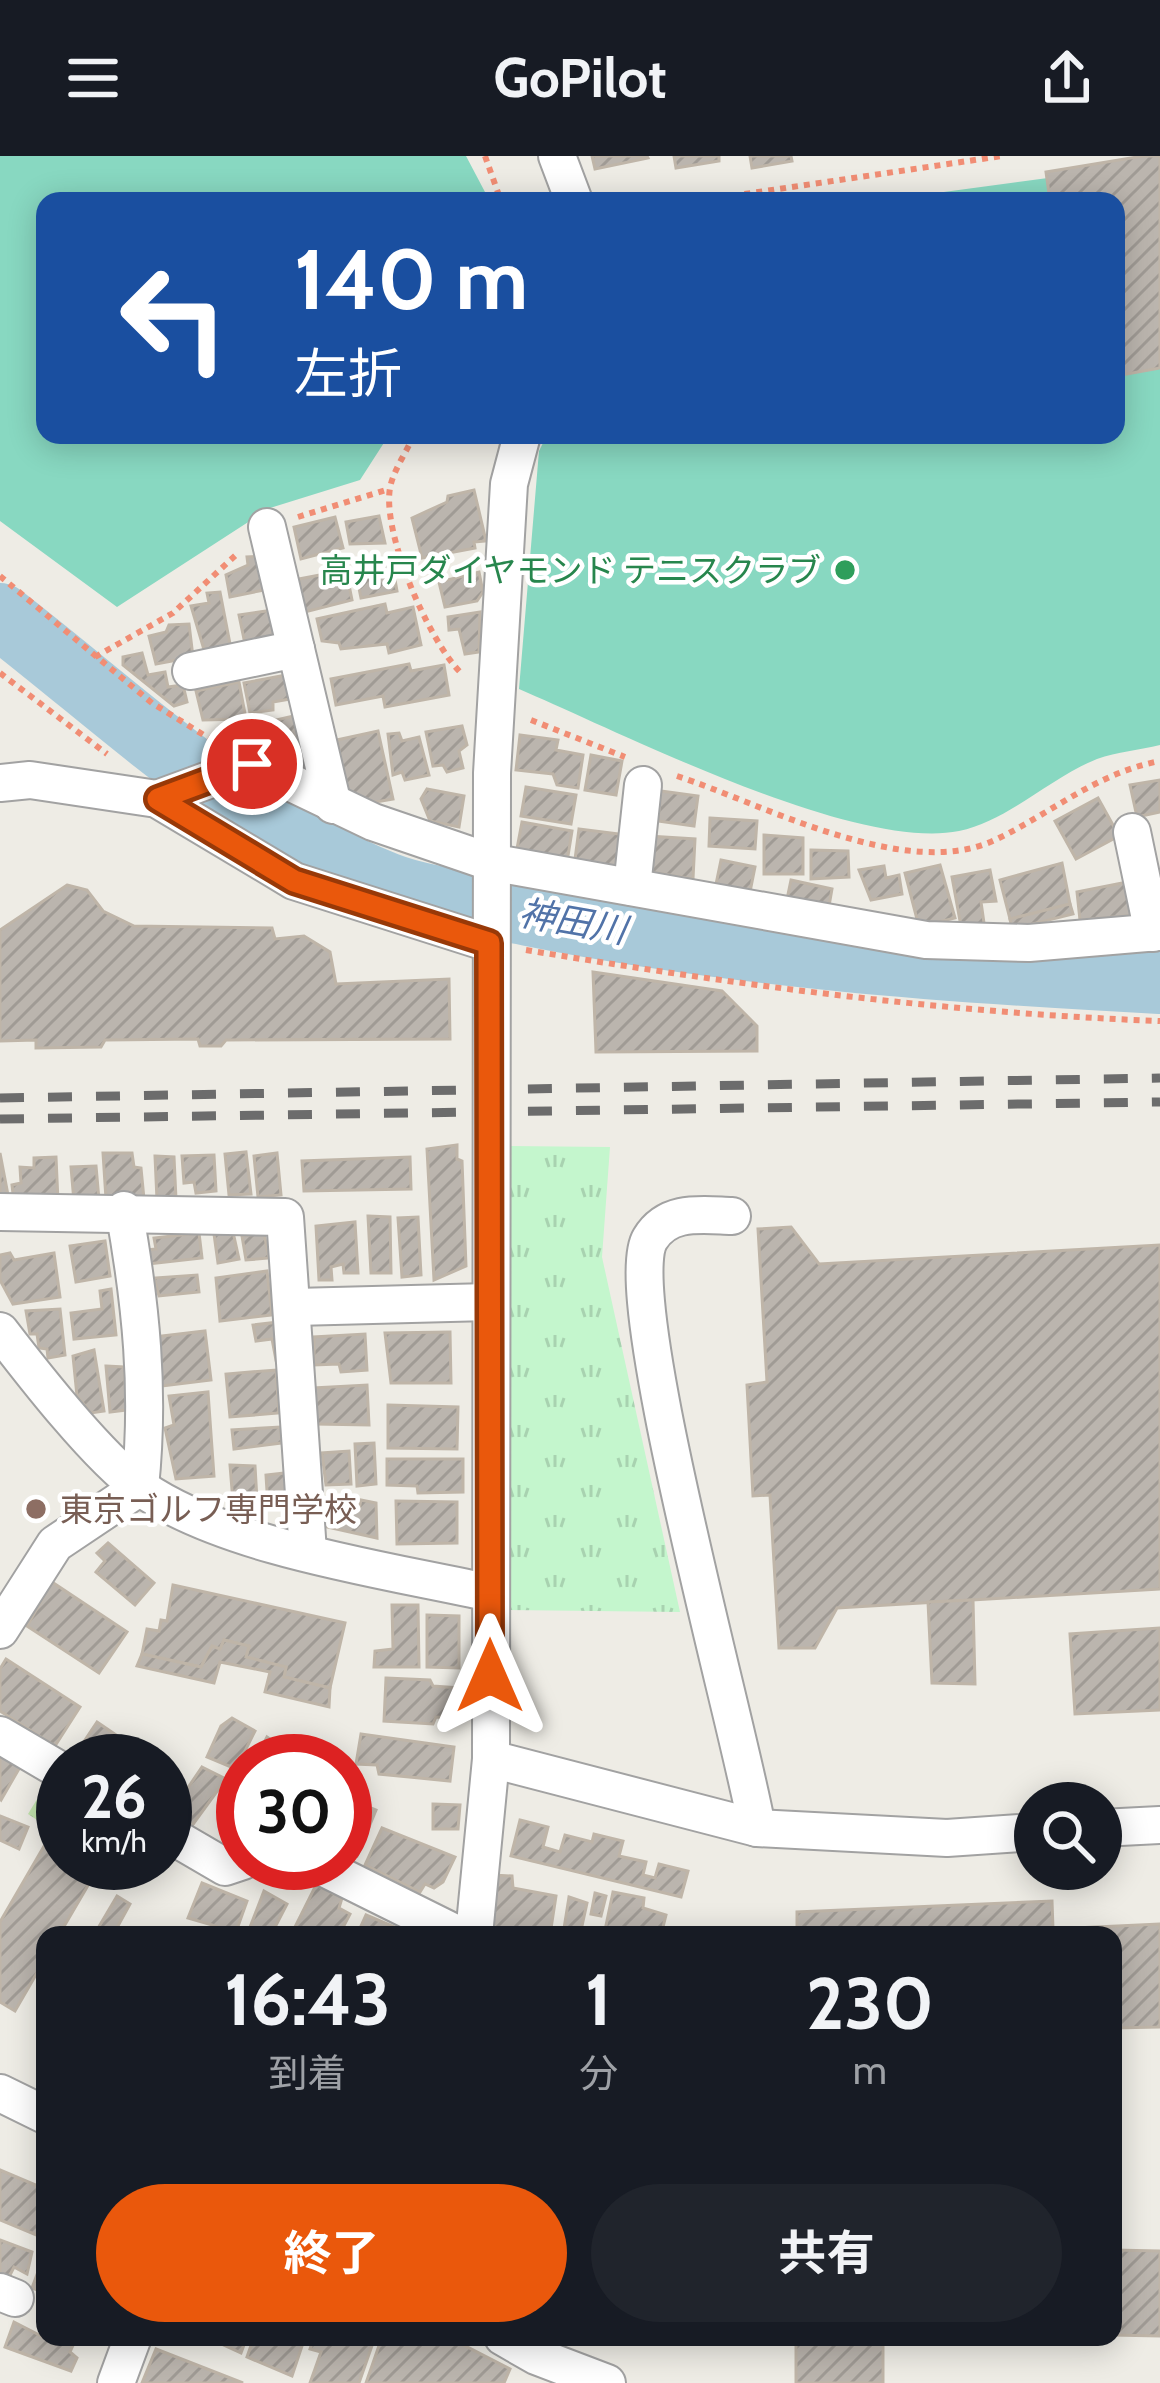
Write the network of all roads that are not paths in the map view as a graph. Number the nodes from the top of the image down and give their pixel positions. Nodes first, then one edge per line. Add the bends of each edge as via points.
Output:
1 (556, 156) edge
2 (570, 192) edge
3 (520, 444) edge
4 (267, 527) dead end
5 (296, 649) junction
6 (191, 671) dead end
7 (653, 775) road end
8 (0, 783) edge
9 (171, 793) junction
10 (333, 805) junction
11 (1132, 832) dead end
12 (490, 866) junction
13 (632, 887) junction
14 (489, 933) junction
15 (1156, 933) edge
16 (124, 1210) junction
17 (0, 1212) edge
18 (732, 1216) dead end
19 (489, 1302) junction
20 (295, 1307) junction
21 (0, 1331) edge
22 (140, 1487) junction
23 (308, 1552) junction
24 (490, 1593) junction
25 (0, 1630) edge
26 (0, 1735) edge
27 (36, 1756) edge
28 (490, 1759) junction
29 (1160, 1825) edge
30 (1122, 1827) edge
31 (757, 1828) junction
32 (1014, 1833) edge
33 (368, 1890) edge
34 (441, 1926) edge
35 (474, 1926) edge
36 (0, 2093) edge
37 (36, 2111) edge
38 (130, 2346) edge
39 (510, 2346) edge
40 (532, 2370) edge
41 (116, 2383) edge
42 (607, 2383) edge

1 - 2 street
3 - 12 street via 509,484
4 - 5 street
5 - 6 street
5 - 10 street
7 - 13 street
8 - 9 street
9 - 10 street via 244,767
9 - 14 street via 294,881
10 - 12 street
11 - 15 street
12 - 13 street
12 - 14 street
13 - 15 street via 926,940 1029,943
14 - 19 street
16 - 17 street
16 - 20 street via 285,1217
16 - 22 street via 148,1418
18 - 31 street via 667,1221 648,1241 643,1280 654,1378
19 - 20 street
19 - 24 street
20 - 23 street
21 - 22 street
22 - 23 street via 211,1522
22 - 25 street via 56,1544
23 - 24 street
24 - 28 street
26 - 27 street
28 - 31 street
28 - 35 street
29 - 30 street
31 - 32 street
33 - 34 street
36 - 37 street
38 - 41 street
39 - 40 street
40 - 42 street

